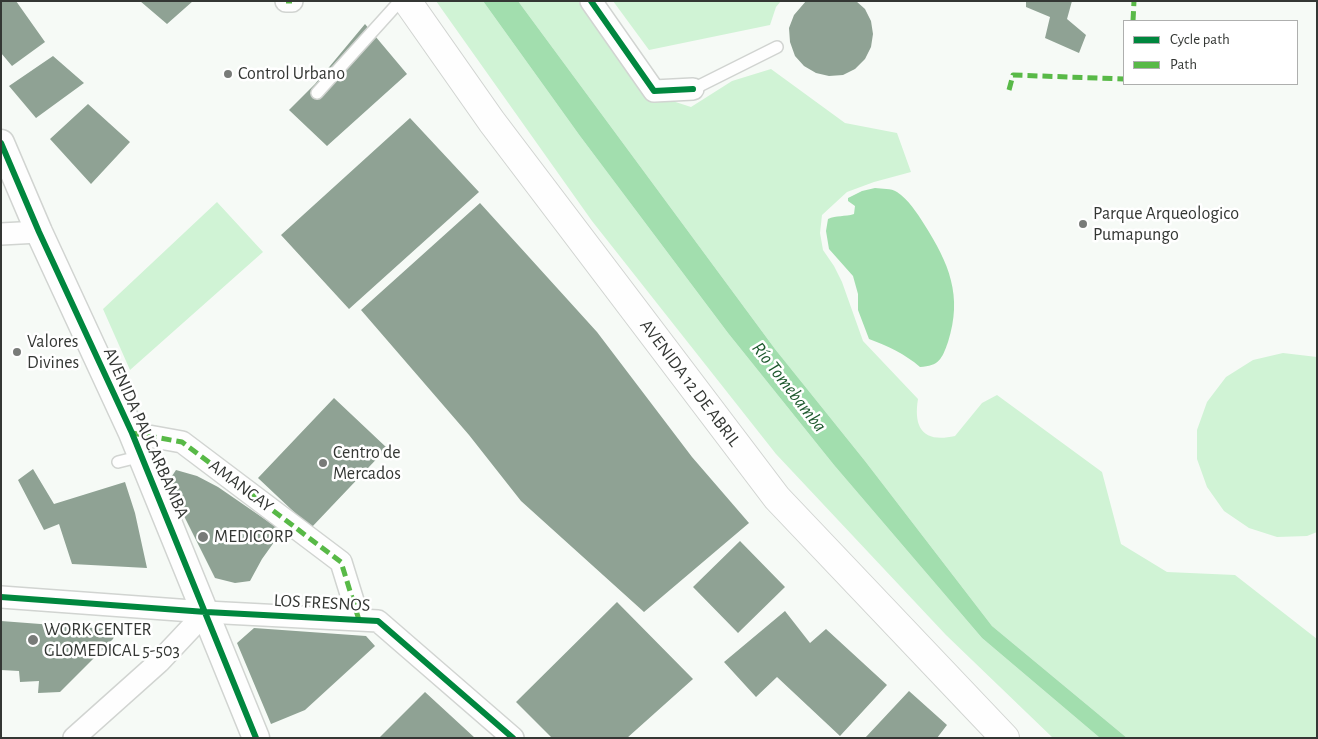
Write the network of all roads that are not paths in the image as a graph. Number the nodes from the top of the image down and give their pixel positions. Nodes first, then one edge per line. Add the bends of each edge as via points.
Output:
1 (286, 1) edge
2 (292, 1) edge
3 (400, 1) edge
4 (407, 1) edge
5 (591, 1) edge
6 (778, 47) dead end
7 (693, 89) joint
8 (317, 93) dead end
9 (1, 143) edge
10 (39, 232) junction
11 (1, 234) edge
12 (132, 433) junction
13 (1, 597) edge
14 (206, 612) junction
15 (359, 620) junction
16 (74, 738) edge
17 (256, 738) edge
18 (513, 738) edge
19 (1005, 738) edge

1 - 2 street
3 - 8 lane
4 - 19 main road, AVENIDA 12 DE ABRIL via 492,122 778,498
5 - 7 street via 654,91
6 - 7 lane
9 - 10 street, AVENIDA PAUCARBAMBA
10 - 11 street
10 - 12 street, AVENIDA PAUCARBAMBA
12 - 14 street, AVENIDA PAUCARBAMBA via 130,459
12 - 15 street, AMANCAY via 182,442 341,562
13 - 14 street, LOS FRESNOS
14 - 15 street, LOS FRESNOS
14 - 16 street via 159,662
14 - 17 street, AVENIDA PAUCARBAMBA
15 - 18 street, LOS FRESNOS via 378,621

